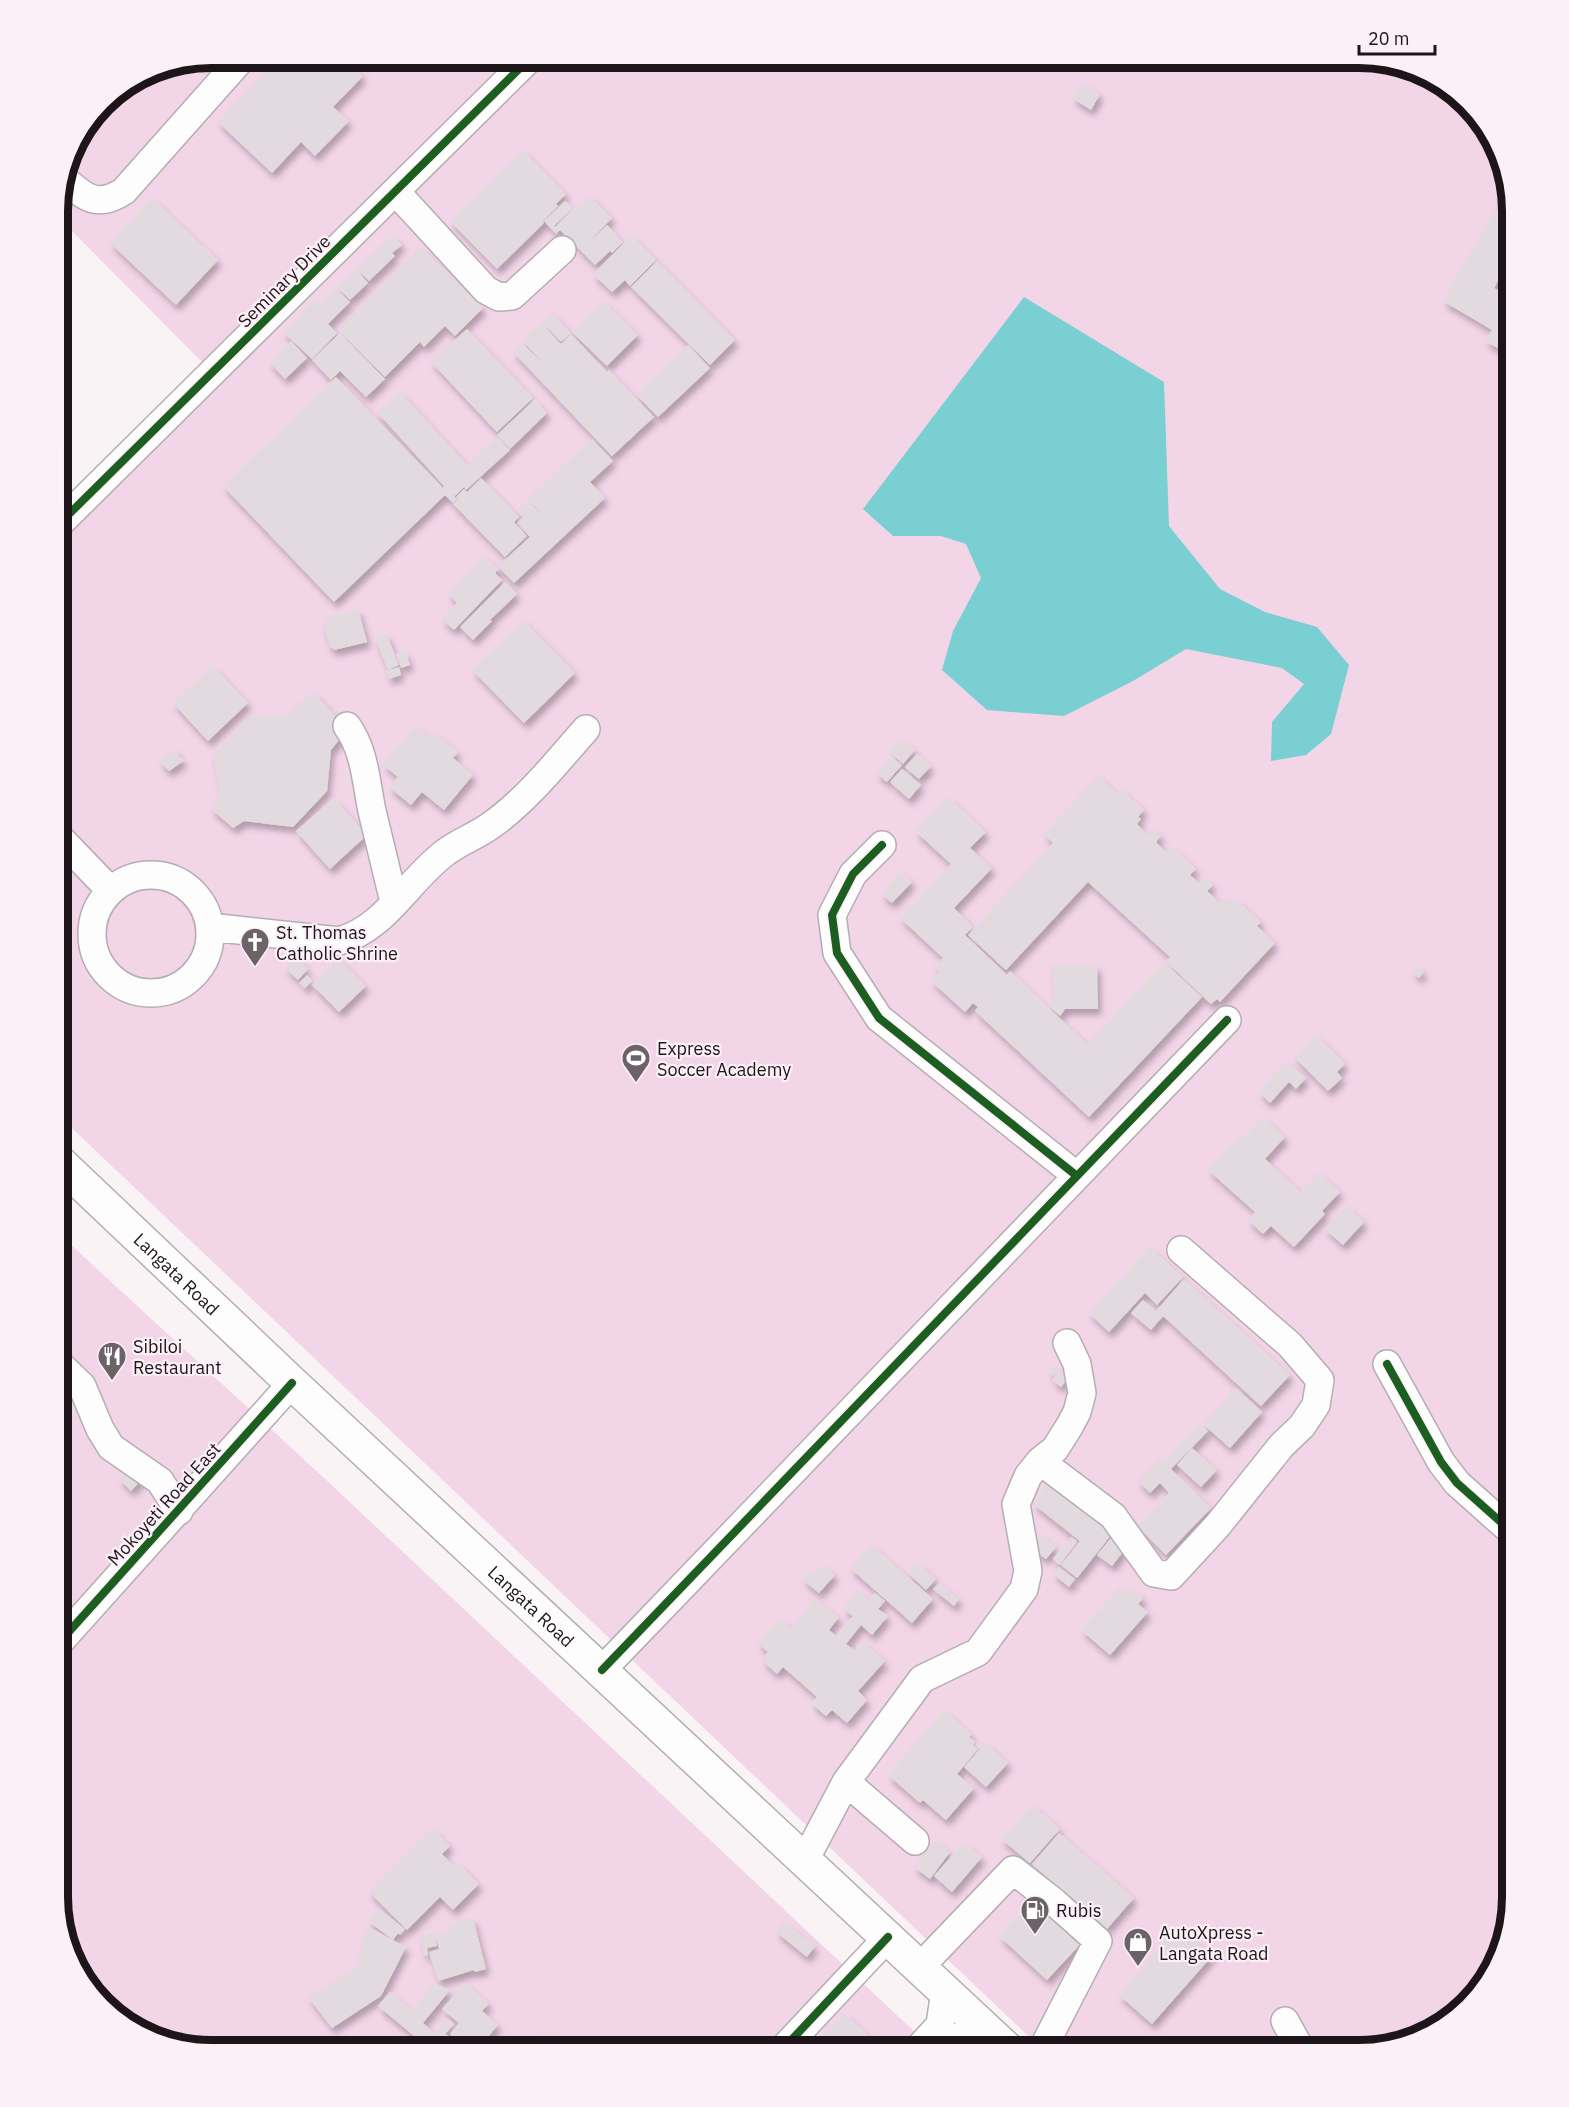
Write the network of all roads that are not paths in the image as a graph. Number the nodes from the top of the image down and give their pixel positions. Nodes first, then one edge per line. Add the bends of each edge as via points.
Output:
1 (233, 68) edge
2 (520, 68) edge
3 (70, 184) edge
4 (396, 192) junction
5 (562, 250) dead end
6 (68, 511) edge
7 (347, 726) dead end
8 (586, 729) dead end
9 (882, 845) dead end
10 (68, 846) edge
11 (110, 890) junction
12 (394, 902) junction
13 (210, 927) junction
14 (1227, 1020) dead end
15 (68, 1170) edge
16 (1077, 1176) junction
17 (1181, 1250) dead end
18 (1067, 1343) dead end
19 (1387, 1364) dead end
20 (68, 1373) edge
21 (292, 1383) junction
22 (1040, 1461) junction
23 (179, 1511) junction
24 (1502, 1524) edge
25 (68, 1633) edge
26 (602, 1670) junction
27 (846, 1782) junction
28 (915, 1841) dead end
29 (805, 1860) junction
30 (888, 1937) junction
31 (920, 1967) junction
32 (945, 1990) junction
33 (1286, 2021) dead end
34 (791, 2040) edge
35 (926, 2040) edge
36 (950, 2040) edge
37 (983, 2040) edge
38 (998, 2040) edge
39 (1047, 2040) edge
40 (1295, 2040) edge

1 - 3 street via 118,194 102,201 82,195
2 - 4 street, Seminary Drive
4 - 5 street via 486,290 499,297 512,296
4 - 6 street, Seminary Drive
7 - 12 street via 355,737 364,768
8 - 12 street via 536,786 490,826 446,852
9 - 16 street via 853,874 832,915 837,953 879,1018
10 - 11 street
11 - 13 street via 128,878 150,874 171,878 190,889 204,906
11 - 13 street via 97,908 91,929 94,951 104,970 120,985 141,993 163,992 183,984 199,969 208,949
12 - 13 street via 376,921 353,937 339,941
14 - 16 street
15 - 21 main road, Langata Road
16 - 26 street
17 - 22 street via 1290,1345 1320,1380 1316,1405 1302,1426 1171,1576 1154,1573 1113,1516
18 - 22 street via 1077,1364 1082,1393 1077,1412 1055,1449
19 - 24 street via 1451,1476
20 - 23 street via 82,1386 111,1447 160,1482
21 - 23 street, Mokoyeti Road East
21 - 26 main road, Langata Road
22 - 27 street via 1028,1476 1016,1504 1028,1571 1024,1589 978,1652 922,1679
23 - 25 street, Mokoyeti Road East
26 - 29 main road, Langata Road
27 - 28 street
27 - 29 street
29 - 30 main road, Langata Road
30 - 31 main road, Langata Road
30 - 34 street
31 - 32 main road, Langata Road
31 - 39 street via 1013,1870 1098,1941
32 - 35 street via 940,2025
32 - 38 main road, Langata Road
33 - 40 street
36 - 37 street

